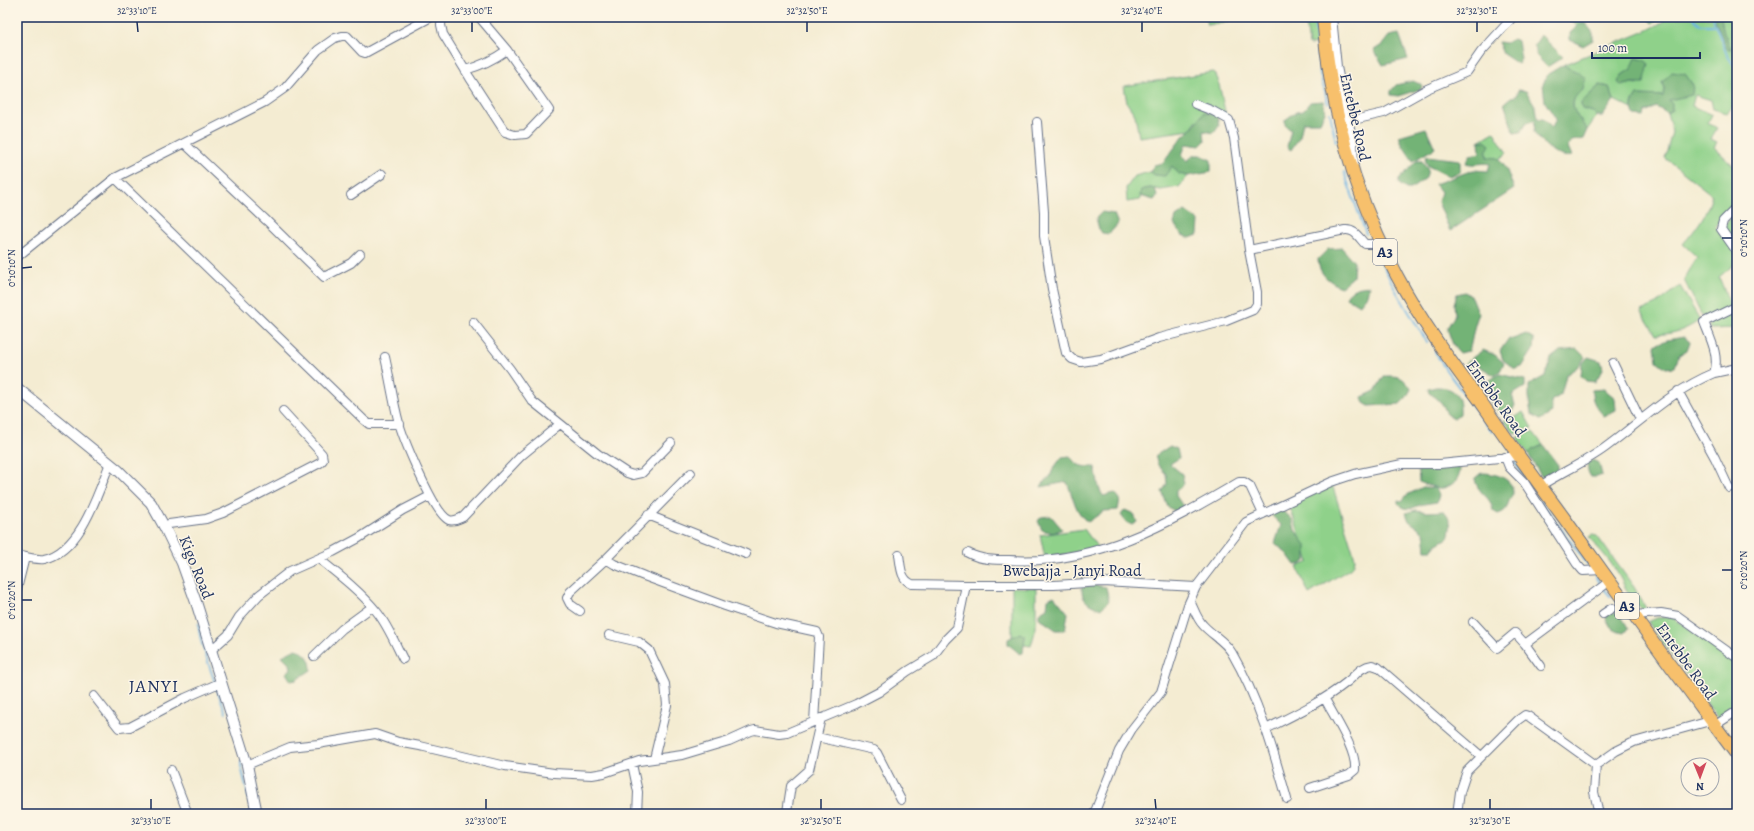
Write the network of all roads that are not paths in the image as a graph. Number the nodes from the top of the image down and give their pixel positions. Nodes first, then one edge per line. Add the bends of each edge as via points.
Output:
1 (431, 17) edge
2 (442, 17) edge
3 (479, 17) edge
4 (1323, 17) edge
5 (1332, 17) edge
6 (1513, 17) edge
7 (507, 50) junction
8 (464, 70) junction
9 (1195, 104) dead end
10 (1349, 121) junction
11 (1037, 122) dead end
12 (184, 143) junction
13 (382, 174) dead end
14 (1355, 176) junction
15 (115, 178) junction
16 (352, 196) dead end
17 (1737, 206) edge
18 (1380, 241) junction
19 (1249, 250) junction
20 (1737, 252) edge
21 (360, 254) dead end
22 (17, 257) edge
23 (1737, 306) edge
24 (473, 322) dead end
25 (385, 357) dead end
26 (1613, 364) dead end
27 (1737, 368) edge
28 (1714, 373) junction
29 (18, 389) edge
30 (1678, 391) junction
31 (283, 412) dead end
32 (1640, 419) junction
33 (400, 424) junction
34 (560, 424) junction
35 (671, 443) dead end
36 (1519, 456) junction
37 (1505, 457) junction
38 (110, 463) junction
39 (691, 473) dead end
40 (1540, 486) junction
41 (1729, 488) dead end
42 (430, 496) junction
43 (1262, 514) junction
44 (648, 515) junction
45 (165, 528) junction
46 (968, 553) dead end
47 (746, 554) dead end
48 (899, 555) dead end
49 (21, 556) edge
50 (606, 558) junction
51 (319, 559) junction
52 (1602, 570) junction
53 (1610, 581) junction
54 (966, 585) junction
55 (1196, 587) junction
56 (17, 589) edge
57 (1190, 601) junction
58 (372, 607) junction
59 (1612, 608) dead end
60 (580, 611) dead end
61 (1602, 614) dead end
62 (1634, 615) junction
63 (1473, 622) dead end
64 (609, 635) dead end
65 (1525, 644) junction
66 (210, 651) junction
67 (314, 656) dead end
68 (1737, 657) edge
69 (403, 659) dead end
70 (1541, 666) dead end
71 (221, 686) junction
72 (94, 696) dead end
73 (1325, 699) junction
74 (1737, 711) edge
75 (817, 720) junction
76 (1712, 723) junction
77 (1266, 729) junction
78 (816, 737) junction
79 (1737, 755) edge
80 (1481, 756) junction
81 (654, 759) junction
82 (632, 764) junction
83 (246, 765) junction
84 (1596, 765) junction
85 (171, 770) dead end
86 (1310, 788) dead end
87 (1288, 798) dead end
88 (901, 800) dead end
89 (787, 812) dead end
90 (188, 814) edge
91 (257, 814) edge
92 (637, 814) edge
93 (1094, 814) edge
94 (1457, 814) edge
95 (1599, 814) edge

1 - 12 street via 365,53 348,36 335,38 318,50 297,75 273,96
2 - 8 street via 443,34
3 - 7 street
4 - 14 main road, Entebbe Road / A3 via 1335,106
5 - 10 street via 1337,67
6 - 10 street via 1481,52 1467,72 1427,89 1384,113
7 - 8 street via 481,66
7 - 8 street via 549,110 526,134 515,135 506,132
9 - 19 street via 1229,120 1234,138
10 - 14 street
11 - 19 street via 1044,236 1066,353 1072,359 1081,362 1101,359 1159,338 1226,321 1253,310 1257,304 1257,292
12 - 15 street
12 - 21 street via 324,277 351,263
13 - 16 street
14 - 18 main road, Entebbe Road / A3
15 - 22 street
15 - 33 street via 364,420 369,424
17 - 20 street via 1723,221 1720,229
18 - 19 street via 1365,244 1354,232 1345,230
18 - 36 main road, Entebbe Road / A3 via 1425,323
23 - 28 street via 1704,322 1716,354
24 - 34 street via 532,401
25 - 33 street
26 - 32 street
27 - 28 street
28 - 30 street
29 - 38 street, Kigo Road
30 - 32 street
30 - 41 street
31 - 45 street via 322,454 323,460 320,463 223,513 206,519 169,524
32 - 40 street via 1595,454
33 - 42 street
34 - 35 street via 598,454 633,475 642,473
34 - 42 street via 521,456 463,517 450,521 444,517
36 - 37 street
36 - 40 main road, Entebbe Road / A3
37 - 43 street via 1440,464 1402,464 1376,469 1333,481
37 - 52 street via 1509,467 1524,482 1583,571
38 - 45 street, Kigo Road via 151,503
38 - 49 street via 93,505 69,544 55,556 42,559
39 - 44 street
40 - 52 main road, Entebbe Road / A3
42 - 51 street
43 - 46 street via 1250,486 1239,482 1159,527 1102,549 1071,557 1023,561 977,558
43 - 55 street via 1240,527
44 - 47 street
44 - 50 street
45 - 66 street, Kigo Road via 182,563
48 - 54 street, Bwebajja - Janyi Road via 902,573 907,582
49 - 56 street
50 - 60 street via 570,592 567,598 570,604
50 - 75 street via 644,576 725,606 776,623 818,632
51 - 58 street via 342,577
51 - 66 street via 290,571 259,595 239,617 228,635
52 - 53 main road, Entebbe Road / A3
53 - 62 main road, Entebbe Road / A3
53 - 65 street
54 - 55 street, Bwebajja - Janyi Road via 1102,582
54 - 75 street via 957,628 933,656 879,692
55 - 57 street
57 - 77 street via 1199,620 1231,651
57 - 93 street via 1162,692 1132,729 1119,751
58 - 67 street
58 - 69 street
59 - 61 street
62 - 68 street via 1661,613 1678,616
62 - 76 main road, Entebbe Road / A3
63 - 65 street via 1497,648 1515,633
64 - 81 street via 639,642 649,650 665,684 667,705
65 - 70 street
66 - 71 street, Kigo Road
71 - 72 street via 217,684 185,698 124,729 112,721
71 - 83 street, Kigo Road
73 - 77 street
73 - 80 street via 1363,667 1378,667
73 - 86 street via 1347,738 1355,770 1349,775
74 - 76 street
75 - 78 street
75 - 81 street via 787,733 750,731 693,752
76 - 79 main road, Entebbe Road / A3
76 - 84 street via 1634,742
77 - 87 street
78 - 88 street via 874,750
78 - 89 street via 809,770 792,786
80 - 84 street via 1525,715
80 - 94 street via 1464,777
81 - 82 street
82 - 83 street via 592,775 554,774 505,766 398,742 375,734 290,747
82 - 92 street via 638,792
83 - 91 street, Kigo Road
84 - 95 street via 1594,792
85 - 90 street

